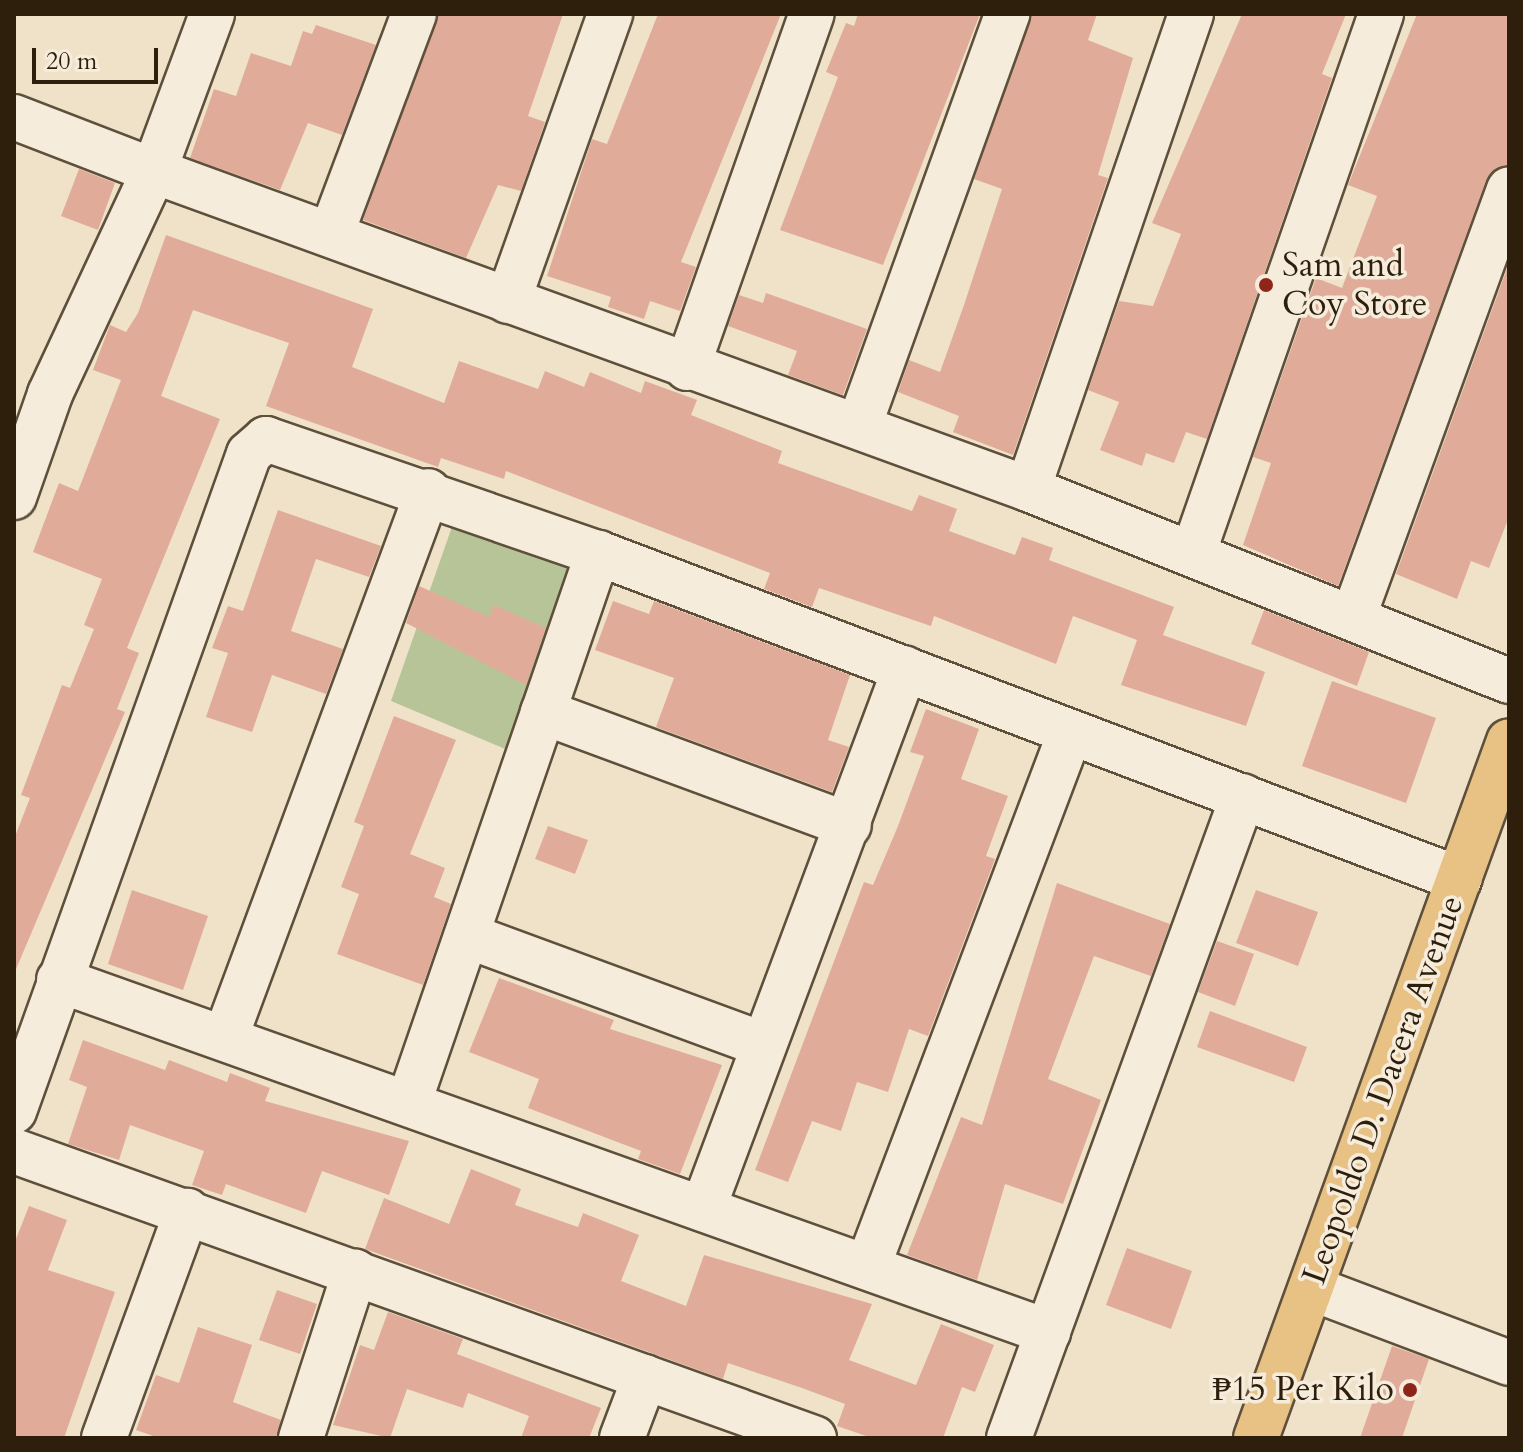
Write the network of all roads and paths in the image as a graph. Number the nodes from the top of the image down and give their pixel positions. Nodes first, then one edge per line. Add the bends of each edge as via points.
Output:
1 (212, 14) edge
2 (414, 14) edge
3 (610, 14) edge
4 (812, 14) edge
5 (1007, 14) edge
6 (1191, 14) edge
7 (1381, 14) edge
8 (14, 117) edge
9 (154, 171) junction
10 (1509, 190) edge
11 (332, 232) junction
12 (508, 301) junction
13 (687, 368) junction
14 (32, 388) edge
15 (859, 426) junction
16 (1028, 489) junction
17 (428, 491) junction
18 (14, 497) edge
19 (598, 553) junction
20 (1193, 554) junction
21 (1353, 618) junction
22 (905, 669) junction
23 (1509, 681) edge
24 (543, 712) junction
25 (1070, 733) junction
26 (1509, 741) edge
27 (1243, 796) junction
28 (849, 825) junction
29 (1459, 879) junction
30 (468, 936) junction
31 (59, 980) junction
32 (226, 1036) junction
33 (761, 1044) junction
34 (409, 1102) junction
35 (14, 1111) edge
36 (14, 1151) edge
37 (703, 1209) junction
38 (187, 1211) junction
39 (868, 1266) junction
40 (355, 1272) junction
41 (1311, 1288) junction
42 (1048, 1332) junction
43 (1509, 1363) edge
44 (645, 1377) junction
45 (104, 1438) edge
46 (301, 1438) edge
47 (622, 1438) edge
48 (813, 1438) edge
49 (1009, 1438) edge
50 (1256, 1438) edge

1 - 9 street
2 - 11 street
3 - 12 street
4 - 13 street
5 - 15 street
6 - 16 street
7 - 20 street
8 - 9 street
9 - 11 street
9 - 14 street
10 - 21 street
11 - 12 street
12 - 13 street
13 - 15 street
14 - 18 street
15 - 16 street
16 - 20 street
17 - 19 street
17 - 31 street via 279,437 249,454
17 - 32 street
19 - 22 street
19 - 24 street
20 - 21 street
21 - 23 street
22 - 25 street
22 - 28 street
24 - 28 street
24 - 30 street
25 - 27 street
25 - 39 street
26 - 29 main road, Leopoldo D. Dacera Avenue
27 - 29 street
27 - 42 street
28 - 33 street
29 - 41 main road, Leopoldo D. Dacera Avenue
30 - 33 street
30 - 34 street
31 - 32 street
31 - 35 street
32 - 34 street
33 - 37 street
34 - 37 street
36 - 38 street
37 - 39 street
38 - 40 street
38 - 45 street
39 - 42 street
40 - 44 street
40 - 46 street
41 - 43 street
41 - 50 main road, Leopoldo D. Dacera Avenue
42 - 49 street
44 - 47 street
44 - 48 street

